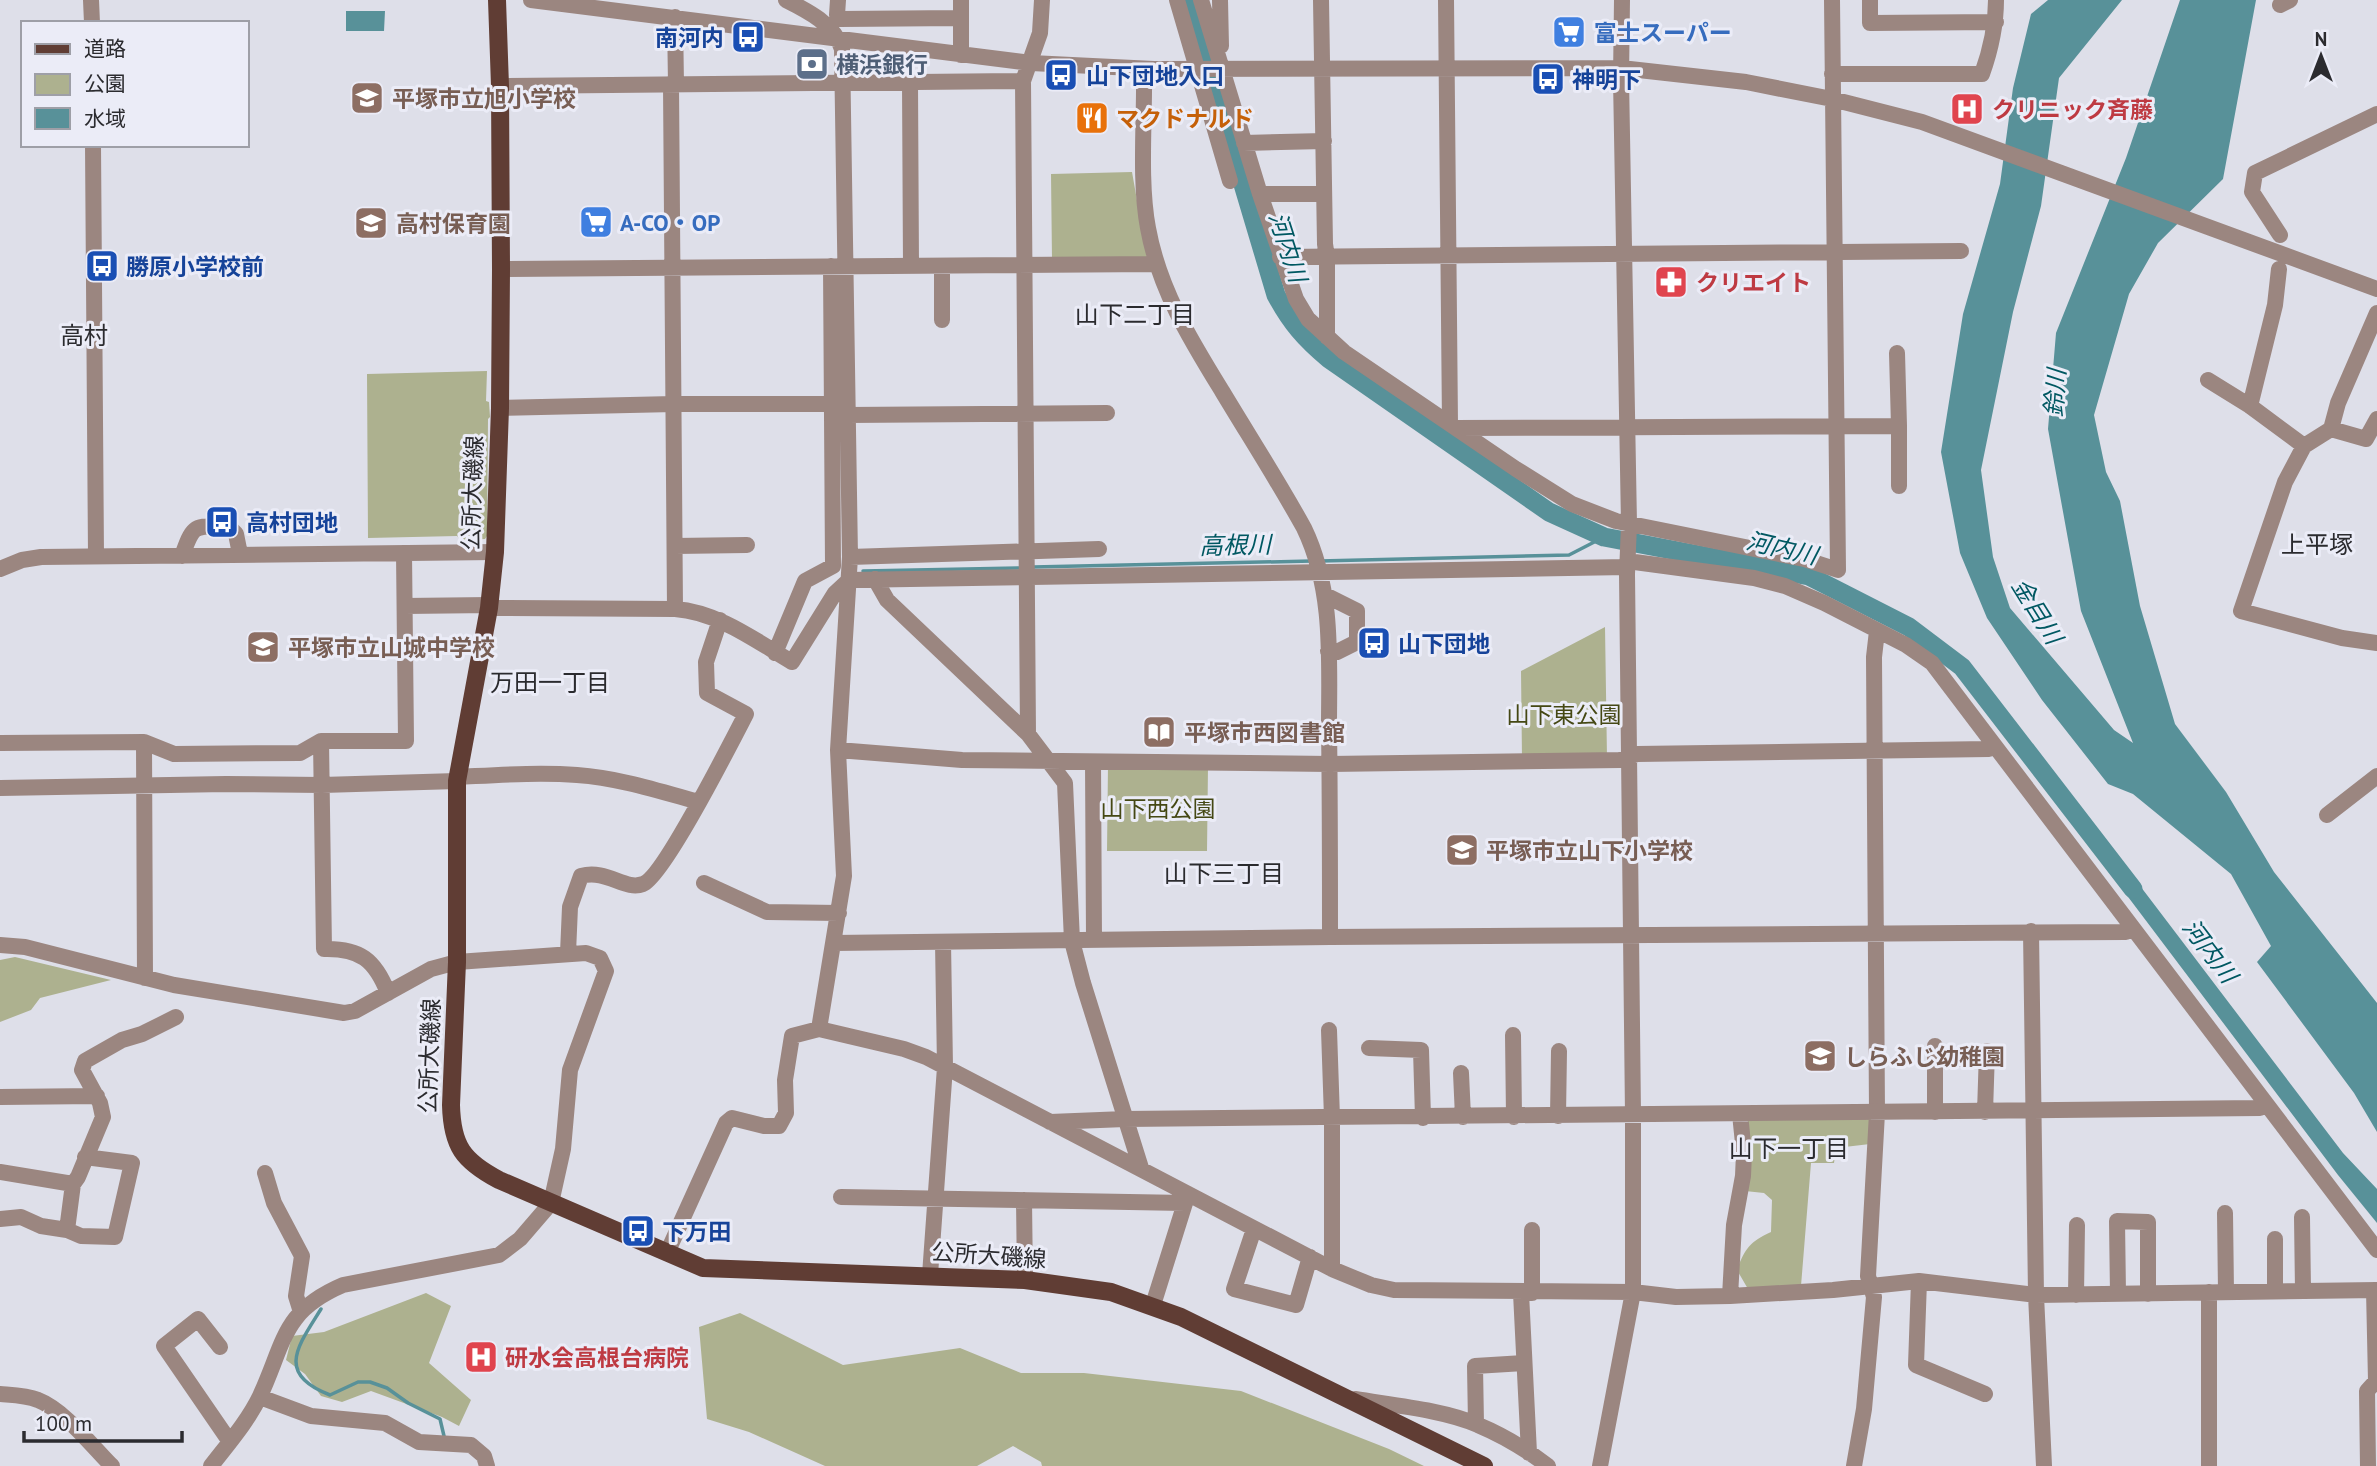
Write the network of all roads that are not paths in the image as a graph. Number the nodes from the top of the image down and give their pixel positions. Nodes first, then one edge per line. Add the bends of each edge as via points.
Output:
1 (91, 0) edge
2 (497, 0) edge
3 (531, 0) edge
4 (786, 0) edge
5 (838, 0) edge
6 (961, 0) edge
7 (1042, 0) edge
8 (1177, 0) edge
9 (1201, 0) edge
10 (1220, 0) edge
11 (1321, 0) edge
12 (1446, 0) edge
13 (1622, 0) edge
14 (1832, 0) edge
15 (1870, 0) edge
16 (1996, 0) edge
17 (675, 18) junction
18 (961, 18) junction
19 (92, 21) edge
20 (1996, 22) junction
21 (838, 38) junction
22 (961, 55) junction
23 (1031, 63) junction
24 (1323, 68) junction
25 (1446, 68) junction
26 (1621, 68) junction
27 (1144, 69) junction
28 (1198, 69) junction
29 (1221, 69) junction
30 (1832, 74) junction
31 (1023, 81) junction
32 (842, 83) junction
33 (910, 83) junction
34 (674, 85) junction
35 (500, 86) junction
36 (1832, 99) junction
37 (2377, 114) edge
38 (1324, 141) junction
39 (1244, 143) junction
40 (93, 147) edge
41 (1230, 181) dead end
42 (1260, 194) junction
43 (1324, 194) junction
44 (2280, 235) dead end
45 (1961, 251) dead end
46 (1835, 252) junction
47 (1624, 254) junction
48 (1448, 256) junction
49 (1280, 257) junction
50 (1327, 257) junction
51 (1156, 264) junction
52 (1025, 265) junction
53 (838, 266) junction
54 (911, 266) junction
55 (942, 266) junction
56 (673, 267) junction
57 (500, 269) junction
58 (2279, 269) dead end
59 (2377, 289) edge
60 (2377, 313) edge
61 (942, 320) dead end
62 (1326, 337) junction
63 (1897, 353) dead end
64 (2208, 380) dead end
65 (674, 404) junction
66 (832, 404) junction
67 (2250, 406) junction
68 (500, 408) junction
69 (1107, 413) dead end
70 (1024, 414) junction
71 (847, 415) junction
72 (2377, 419) edge
73 (1453, 426) junction
74 (1837, 426) junction
75 (1899, 426) junction
76 (1628, 428) junction
77 (2331, 429) junction
78 (2304, 446) junction
79 (1899, 486) dead end
80 (1629, 524) junction
81 (747, 545) dead end
82 (675, 546) junction
83 (1099, 549) dead end
84 (1026, 551) junction
85 (495, 552) junction
86 (404, 553) junction
87 (240, 554) junction
88 (96, 556) junction
89 (182, 556) junction
90 (850, 557) junction
91 (1627, 564) junction
92 (0, 569) edge
93 (1320, 570) junction
94 (1027, 576) junction
95 (875, 579) junction
96 (849, 580) junction
97 (1325, 595) junction
98 (405, 606) junction
99 (490, 606) junction
100 (675, 609) junction
101 (720, 621) junction
102 (1877, 631) junction
103 (2377, 643) edge
104 (1328, 652) junction
105 (775, 653) junction
106 (1962, 702) junction
107 (1028, 734) junction
108 (321, 741) junction
109 (144, 742) junction
110 (0, 743) edge
111 (838, 750) junction
112 (1989, 750) junction
113 (1874, 751) junction
114 (1629, 757) junction
115 (1050, 761) junction
116 (1093, 762) junction
117 (1330, 764) junction
118 (2377, 776) edge
119 (458, 779) junction
120 (2025, 784) junction
121 (144, 785) junction
122 (322, 785) junction
123 (0, 788) edge
124 (699, 802) junction
125 (2327, 815) dead end
126 (704, 883) dead end
127 (2107, 893) junction
128 (839, 913) junction
129 (2031, 932) junction
130 (2126, 932) junction
131 (1877, 933) junction
132 (1631, 935) junction
133 (1330, 937) junction
134 (1094, 939) junction
135 (1072, 941) junction
136 (943, 942) junction
137 (834, 943) junction
138 (0, 945) edge
139 (2150, 950) junction
140 (568, 953) junction
141 (457, 962) junction
142 (145, 978) junction
143 (388, 993) junction
144 (176, 1017) dead end
145 (819, 1029) junction
146 (1329, 1030) dead end
147 (1513, 1035) dead end
148 (1369, 1048) dead end
149 (1559, 1051) dead end
150 (945, 1066) junction
151 (2238, 1066) junction
152 (1461, 1073) dead end
153 (97, 1096) junction
154 (0, 1097) edge
155 (2260, 1108) junction
156 (2033, 1111) junction
157 (1934, 1112) junction
158 (1985, 1112) junction
159 (1877, 1113) junction
160 (1740, 1114) junction
161 (1633, 1115) junction
162 (1558, 1116) junction
163 (1463, 1117) junction
164 (1514, 1117) junction
165 (1332, 1118) junction
166 (1423, 1118) junction
167 (1125, 1119) junction
168 (1048, 1122) junction
169 (2291, 1136) junction
170 (85, 1157) junction
171 (1141, 1168) junction
172 (0, 1172) edge
173 (265, 1173) dead end
174 (73, 1184) junction
175 (841, 1196) dead end
176 (936, 1197) junction
177 (1186, 1199) junction
178 (1024, 1200) junction
179 (551, 1203) junction
180 (2225, 1213) dead end
181 (0, 1219) edge
182 (2077, 1225) dead end
183 (2307, 1225) dead end
184 (1254, 1228) junction
185 (67, 1230) junction
186 (1532, 1230) dead end
187 (2275, 1240) dead end
188 (2377, 1250) edge
189 (667, 1253) junction
190 (1310, 1257) junction
191 (1332, 1269) junction
192 (930, 1275) junction
193 (1025, 1280) junction
194 (1919, 1281) junction
195 (1871, 1285) junction
196 (2375, 1290) edge
197 (2275, 1291) junction
198 (2303, 1291) junction
199 (1633, 1292) junction
200 (2209, 1292) junction
201 (2226, 1292) junction
202 (1527, 1293) junction
203 (2118, 1294) junction
204 (2148, 1294) junction
205 (2036, 1295) junction
206 (2076, 1295) junction
207 (1730, 1296) junction
208 (1153, 1305) junction
209 (301, 1312) junction
210 (220, 1346) dead end
211 (1524, 1363) junction
212 (0, 1394) edge
213 (1985, 1394) dead end
214 (260, 1397) junction
215 (1342, 1397) junction
216 (1476, 1424) junction
217 (230, 1442) junction
218 (1529, 1453) junction
219 (112, 1466) edge
220 (213, 1466) edge
221 (487, 1466) edge
222 (1483, 1466) edge
223 (1548, 1466) edge
224 (1600, 1466) edge
225 (1854, 1466) edge
226 (2044, 1466) edge
227 (2209, 1466) edge
228 (2368, 1466) edge

1 - 19 street
2 - 35 main road, 公所大磯線
3 - 17 street
4 - 21 street via 812,13
5 - 18 street via 836,15 840,19
6 - 18 street
7 - 23 street via 1040,33
8 - 28 street
9 - 29 street
10 - 29 street
11 - 24 street
12 - 25 street
13 - 26 street
14 - 30 street
15 - 20 street via 1870,23
16 - 20 street
17 - 21 street
17 - 34 street
18 - 22 street
20 - 30 street via 1982,74
21 - 22 street
21 - 32 street
22 - 23 street
23 - 27 street
23 - 31 street
24 - 25 street
24 - 29 street
24 - 38 street
25 - 26 street
25 - 48 street
26 - 36 street via 1746,82
26 - 47 street
27 - 28 street
27 - 51 street via 1145,195
28 - 29 street
28 - 41 street
29 - 39 street
30 - 36 street
31 - 33 street
31 - 52 street
32 - 33 street
32 - 34 street
32 - 53 street
33 - 54 street
34 - 35 street
34 - 56 street
35 - 57 main road, 公所大磯線
36 - 46 street
36 - 59 street via 1922,122
37 - 44 street via 2255,173 2252,192
38 - 39 street
38 - 43 street
39 - 42 street
40 - 88 street
42 - 43 street
42 - 49 street
43 - 50 street
45 - 46 street
46 - 47 street
46 - 74 street
47 - 48 street
47 - 76 street
48 - 50 street
48 - 73 street
49 - 50 street
49 - 62 street via 1296,299
50 - 62 street
51 - 52 street
51 - 93 street via 1186,333 1289,501
52 - 55 street
52 - 70 street
53 - 54 street
53 - 56 street
53 - 66 street
53 - 71 street
54 - 55 street
55 - 61 street
56 - 57 street
56 - 65 street
57 - 68 main road, 公所大磯線
58 - 67 street via 2275,305
60 - 77 street
62 - 73 street
63 - 75 street
64 - 67 street
65 - 66 street
65 - 68 street
65 - 82 street
66 - 105 street via 833,566 805,581
67 - 78 street
68 - 85 main road, 公所大磯線
69 - 70 street
70 - 71 street
70 - 84 street
71 - 90 street
72 - 77 street via 2366,439
73 - 76 street
73 - 80 street via 1564,500
74 - 75 street
74 - 76 street
74 - 80 street via 1838,570
75 - 79 street
76 - 80 street
77 - 78 street
78 - 103 street via 2285,482 2241,611
80 - 91 street
81 - 82 street
82 - 100 street
83 - 84 street
84 - 90 street
84 - 94 street
85 - 86 street
85 - 99 main road, 公所大磯線
86 - 87 street
86 - 98 street
87 - 89 street
87 - 89 street via 236,534 229,526 197,527 190,532
88 - 89 street
88 - 92 street via 32,559
90 - 96 street
91 - 93 street
91 - 102 street via 1754,578 1785,586
91 - 114 street
93 - 94 street
93 - 97 street
94 - 95 street
94 - 107 street
95 - 96 street
95 - 107 street via 887,600
96 - 105 street via 835,593 792,662
96 - 111 street
97 - 104 street
97 - 104 street via 1357,611 1359,621 1357,642
98 - 99 street
98 - 108 street via 406,741
99 - 100 street
99 - 119 main road, 公所大磯線
100 - 101 street
101 - 105 street
101 - 124 street via 706,662 706,692 746,714
102 - 106 street via 1932,663
102 - 113 street
104 - 117 street
106 - 112 street via 1962,712
106 - 120 street
107 - 115 street
108 - 109 street via 300,753 186,754
108 - 122 street
109 - 110 street
109 - 121 street
111 - 115 street via 962,760
111 - 128 street via 844,876
112 - 113 street
112 - 120 street via 2015,783
113 - 114 street
113 - 131 street
114 - 117 street
114 - 132 street
115 - 116 street
115 - 135 street via 1065,783
116 - 117 street
116 - 134 street
117 - 133 street
118 - 125 street
119 - 122 street
119 - 124 street via 581,775
119 - 141 main road, 公所大磯線
120 - 127 street
121 - 122 street
121 - 123 street
121 - 142 street
122 - 143 street via 324,949 360,955 372,963
124 - 140 street via 647,883 636,886 594,873 581,876 570,907
126 - 128 street via 767,912
127 - 130 street via 2105,902
127 - 139 street
128 - 137 street
129 - 130 street
129 - 131 street
129 - 156 street
130 - 139 street via 2141,949
131 - 132 street
131 - 159 street
132 - 133 street
132 - 161 street
133 - 134 street
134 - 135 street
135 - 136 street
135 - 167 street
136 - 137 street
136 - 150 street
137 - 145 street
138 - 142 street via 25,947
139 - 151 street
140 - 141 street
140 - 179 street via 600,958 606,971 570,1070 563,1149
141 - 143 street via 431,969
141 - 179 main road, 公所大磯線 via 451,1105 455,1139 484,1171
142 - 143 street via 344,1013
144 - 153 street via 85,1061 82,1070
145 - 150 street via 904,1049
145 - 189 street via 792,1036 785,1080 786,1113 779,1125 732,1118 726,1123
146 - 165 street
147 - 164 street
148 - 166 street via 1421,1050
149 - 162 street
150 - 168 street
150 - 176 street
151 - 155 street via 2235,1076
151 - 169 street
152 - 163 street
153 - 154 street
153 - 170 street via 103,1117
155 - 156 street
155 - 169 street via 2280,1131
156 - 158 street
156 - 205 street
157 - 158 street
157 - 158 street via 1936,1053 1987,1055
157 - 159 street
159 - 160 street
159 - 195 street
160 - 161 street
160 - 207 street via 1743,1176 1734,1225
161 - 162 street
161 - 199 street
162 - 164 street
163 - 164 street
163 - 166 street
165 - 166 street
165 - 167 street
165 - 191 street
167 - 168 street
167 - 171 street
168 - 171 street
169 - 188 street
170 - 174 street
170 - 185 street via 132,1163 115,1237 81,1236
171 - 177 street
172 - 174 street
173 - 209 street via 274,1203 302,1256 296,1296
174 - 185 street
175 - 176 street
176 - 178 street
176 - 192 street
177 - 178 street
177 - 184 street
177 - 208 street
178 - 193 street
179 - 189 main road, 公所大磯線
179 - 209 street via 520,1240 499,1255 343,1285 323,1293
180 - 201 street
181 - 185 street via 21,1217
182 - 206 street
183 - 198 street
184 - 190 street
184 - 190 street via 1234,1289 1296,1305
186 - 202 street
187 - 197 street
189 - 192 main road, 公所大磯線 via 703,1268
190 - 191 street
191 - 202 street via 1394,1290
192 - 193 main road, 公所大磯線
193 - 208 main road, 公所大磯線 via 1111,1292
194 - 195 street
194 - 205 street
194 - 213 street via 1916,1365
195 - 207 street
195 - 225 street via 1874,1297 1864,1409
196 - 198 street
196 - 228 street via 2376,1381 2367,1391
197 - 198 street
197 - 201 street
199 - 202 street
199 - 207 street
199 - 224 street
200 - 201 street
200 - 204 street
200 - 227 street
202 - 211 street
203 - 204 street
203 - 204 street via 2117,1221 2148,1222
203 - 206 street
205 - 206 street
205 - 226 street
208 - 215 main road, 公所大磯線
209 - 214 street via 277,1350
210 - 217 street via 198,1319 164,1346
211 - 216 street via 1475,1366
211 - 218 street
212 - 219 street via 25,1396 57,1411
214 - 217 street
214 - 221 street via 312,1416 385,1423 419,1441 471,1445 484,1456
215 - 216 street
215 - 222 main road, 公所大磯線
216 - 218 street
217 - 220 street
218 - 223 street

